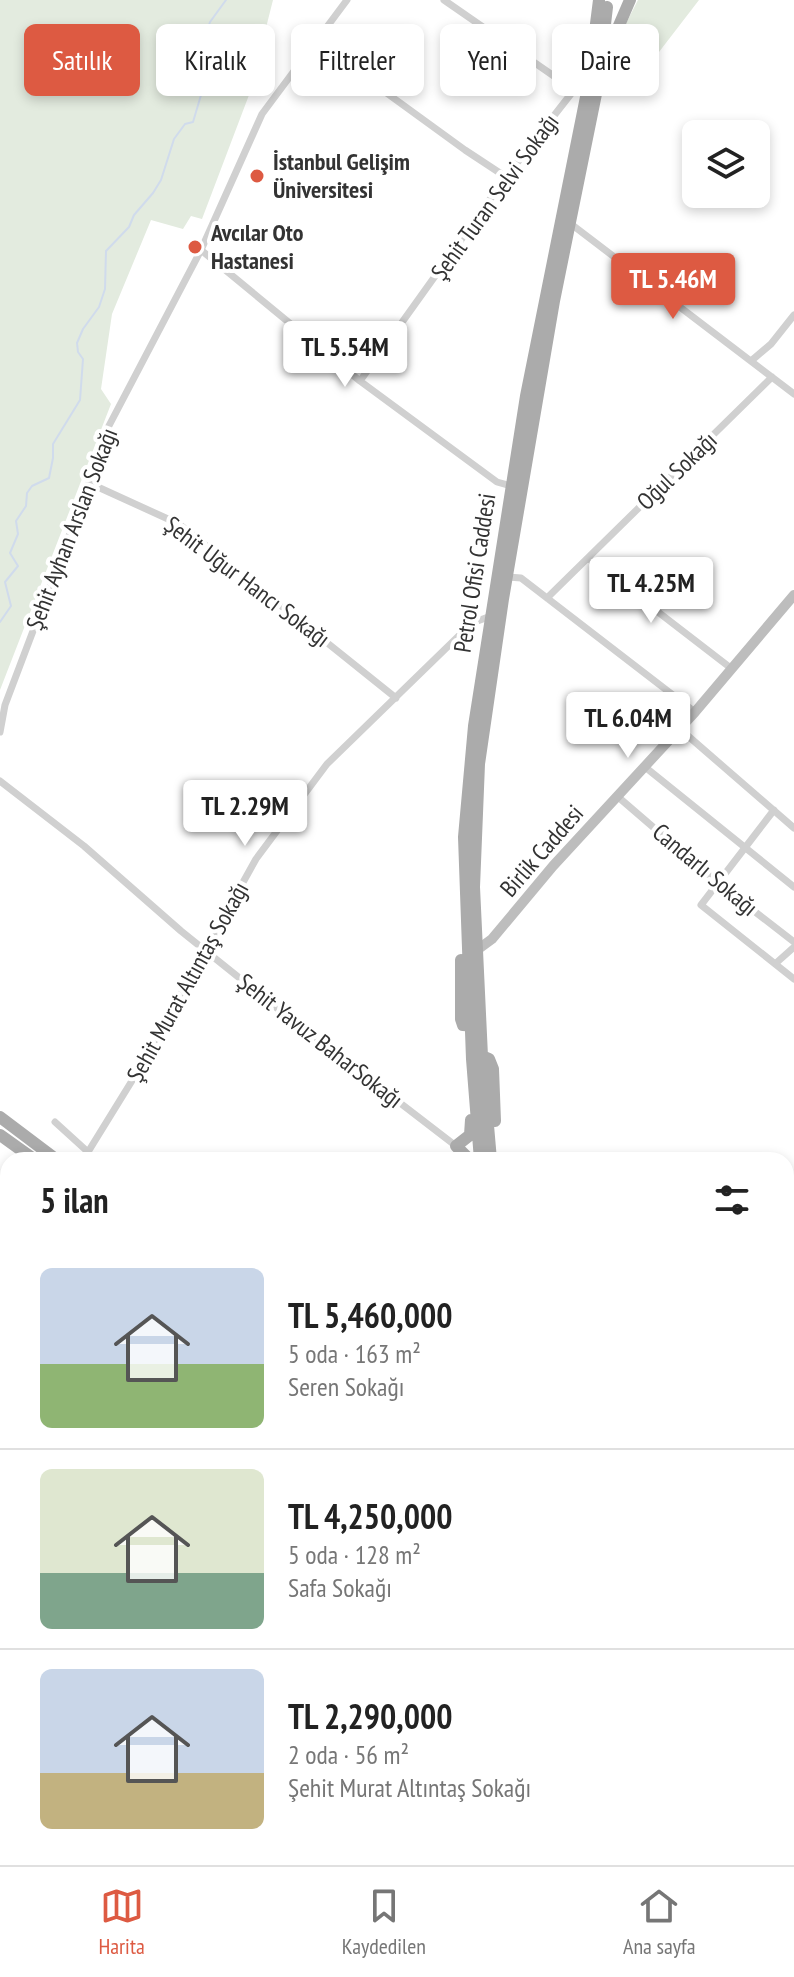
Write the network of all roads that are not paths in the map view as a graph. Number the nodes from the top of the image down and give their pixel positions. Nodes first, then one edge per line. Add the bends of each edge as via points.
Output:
1 (347, 0) edge
2 (444, 0) edge
3 (461, 0) edge
4 (591, 0) edge
5 (599, 0) edge
6 (607, 0) edge
7 (630, 0) edge
8 (455, 8) junction
9 (328, 24) edge
10 (591, 24) edge
11 (596, 24) edge
12 (601, 24) edge
13 (619, 24) edge
14 (552, 66) edge
15 (291, 74) edge
16 (391, 96) edge
17 (579, 96) edge
18 (585, 96) edge
19 (586, 96) edge
20 (506, 177) junction
21 (571, 224) junction
22 (201, 250) junction
23 (794, 315) edge
24 (751, 361) junction
25 (772, 377) junction
26 (360, 381) junction
27 (794, 394) edge
28 (89, 483) junction
29 (511, 486) junction
30 (588, 558) junction
31 (502, 576) junction
32 (794, 595) edge
33 (547, 598) junction
34 (491, 616) junction
35 (732, 669) junction
36 (396, 698) junction
37 (695, 712) junction
38 (680, 729) junction
39 (0, 732) edge
40 (645, 767) junction
41 (0, 781) edge
42 (617, 796) junction
43 (774, 810) junction
44 (794, 828) edge
45 (744, 848) junction
46 (718, 883) junction
47 (794, 887) edge
48 (794, 944) edge
49 (477, 950) junction
50 (206, 951) junction
51 (775, 964) junction
52 (794, 979) edge
53 (476, 1026) junction
54 (477, 1058) junction
55 (0, 1117) edge
56 (55, 1122) dead end
57 (0, 1135) edge
58 (456, 1146) junction
59 (24, 1152) edge
60 (46, 1152) edge
61 (462, 1152) edge
62 (480, 1152) edge
63 (493, 1152) edge

1 - 9 street, Şehit Ayhan Arslan Sokağı
2 - 8 street
3 - 8 street
4 - 10 main road
5 - 11 main road, Petrol Ofisi Caddesi
6 - 12 main road, Petrol Ofisi Caddesi
7 - 13 main road
8 - 14 street
15 - 22 street, Şehit Ayhan Arslan Sokağı via 262,114
16 - 20 street
17 - 20 street, Şehit Turan Selvi Sokağı
18 - 29 main road, Petrol Ofisi Caddesi
19 - 21 main road, Petrol Ofisi Caddesi
20 - 26 street, Şehit Turan Selvi Sokağı
21 - 24 street
21 - 31 main road, Petrol Ofisi Caddesi
22 - 26 street
22 - 28 street, Şehit Ayhan Arslan Sokağı via 101,441
23 - 24 street
24 - 25 street
25 - 27 street
25 - 30 street, Oğul Sokağı
26 - 29 street via 497,482
28 - 36 street, Şehit Uğur Hancı Sokağı via 179,524
28 - 39 street, Şehit Ayhan Arslan Sokağı via 5,705
29 - 31 main road, Petrol Ofisi Caddesi
30 - 33 street, Oğul Sokağı
30 - 35 street
31 - 33 street via 521,578
31 - 34 main road, Petrol Ofisi Caddesi
31 - 49 main road, Petrol Ofisi Caddesi via 479,764
32 - 35 street, Birlik Caddesi
33 - 37 street
34 - 36 street, Şehit Murat Altıntaş Sokağı via 472,623
34 - 53 main road, Petrol Ofisi Caddesi via 472,742 461,898 461,1019 463,1025
35 - 37 street, Birlik Caddesi
36 - 50 street, Şehit Murat Altıntaş Sokağı via 327,764 269,840
37 - 38 street, Birlik Caddesi
38 - 40 street, Birlik Caddesi
38 - 43 street
40 - 42 street, Birlik Caddesi
40 - 45 street
41 - 50 street, Şehit Yavuz BaharSokağı
42 - 46 street, Candarlı Sokağı
42 - 49 street, Birlik Caddesi
43 - 44 street
43 - 45 street
45 - 46 street
45 - 47 street
46 - 48 street, Candarlı Sokağı
46 - 51 street via 701,905
48 - 51 street
49 - 53 main road, Petrol Ofisi Caddesi
50 - 56 street, Şehit Murat Altıntaş Sokağı via 88,1152
50 - 58 street, Şehit Yavuz BaharSokağı
51 - 52 street
53 - 54 main road, Petrol Ofisi Caddesi
54 - 58 main road via 467,1070 472,1129
54 - 62 main road, Petrol Ofisi Caddesi
54 - 63 main road via 489,1059 493,1069
55 - 60 main road
57 - 59 main road
58 - 61 main road

